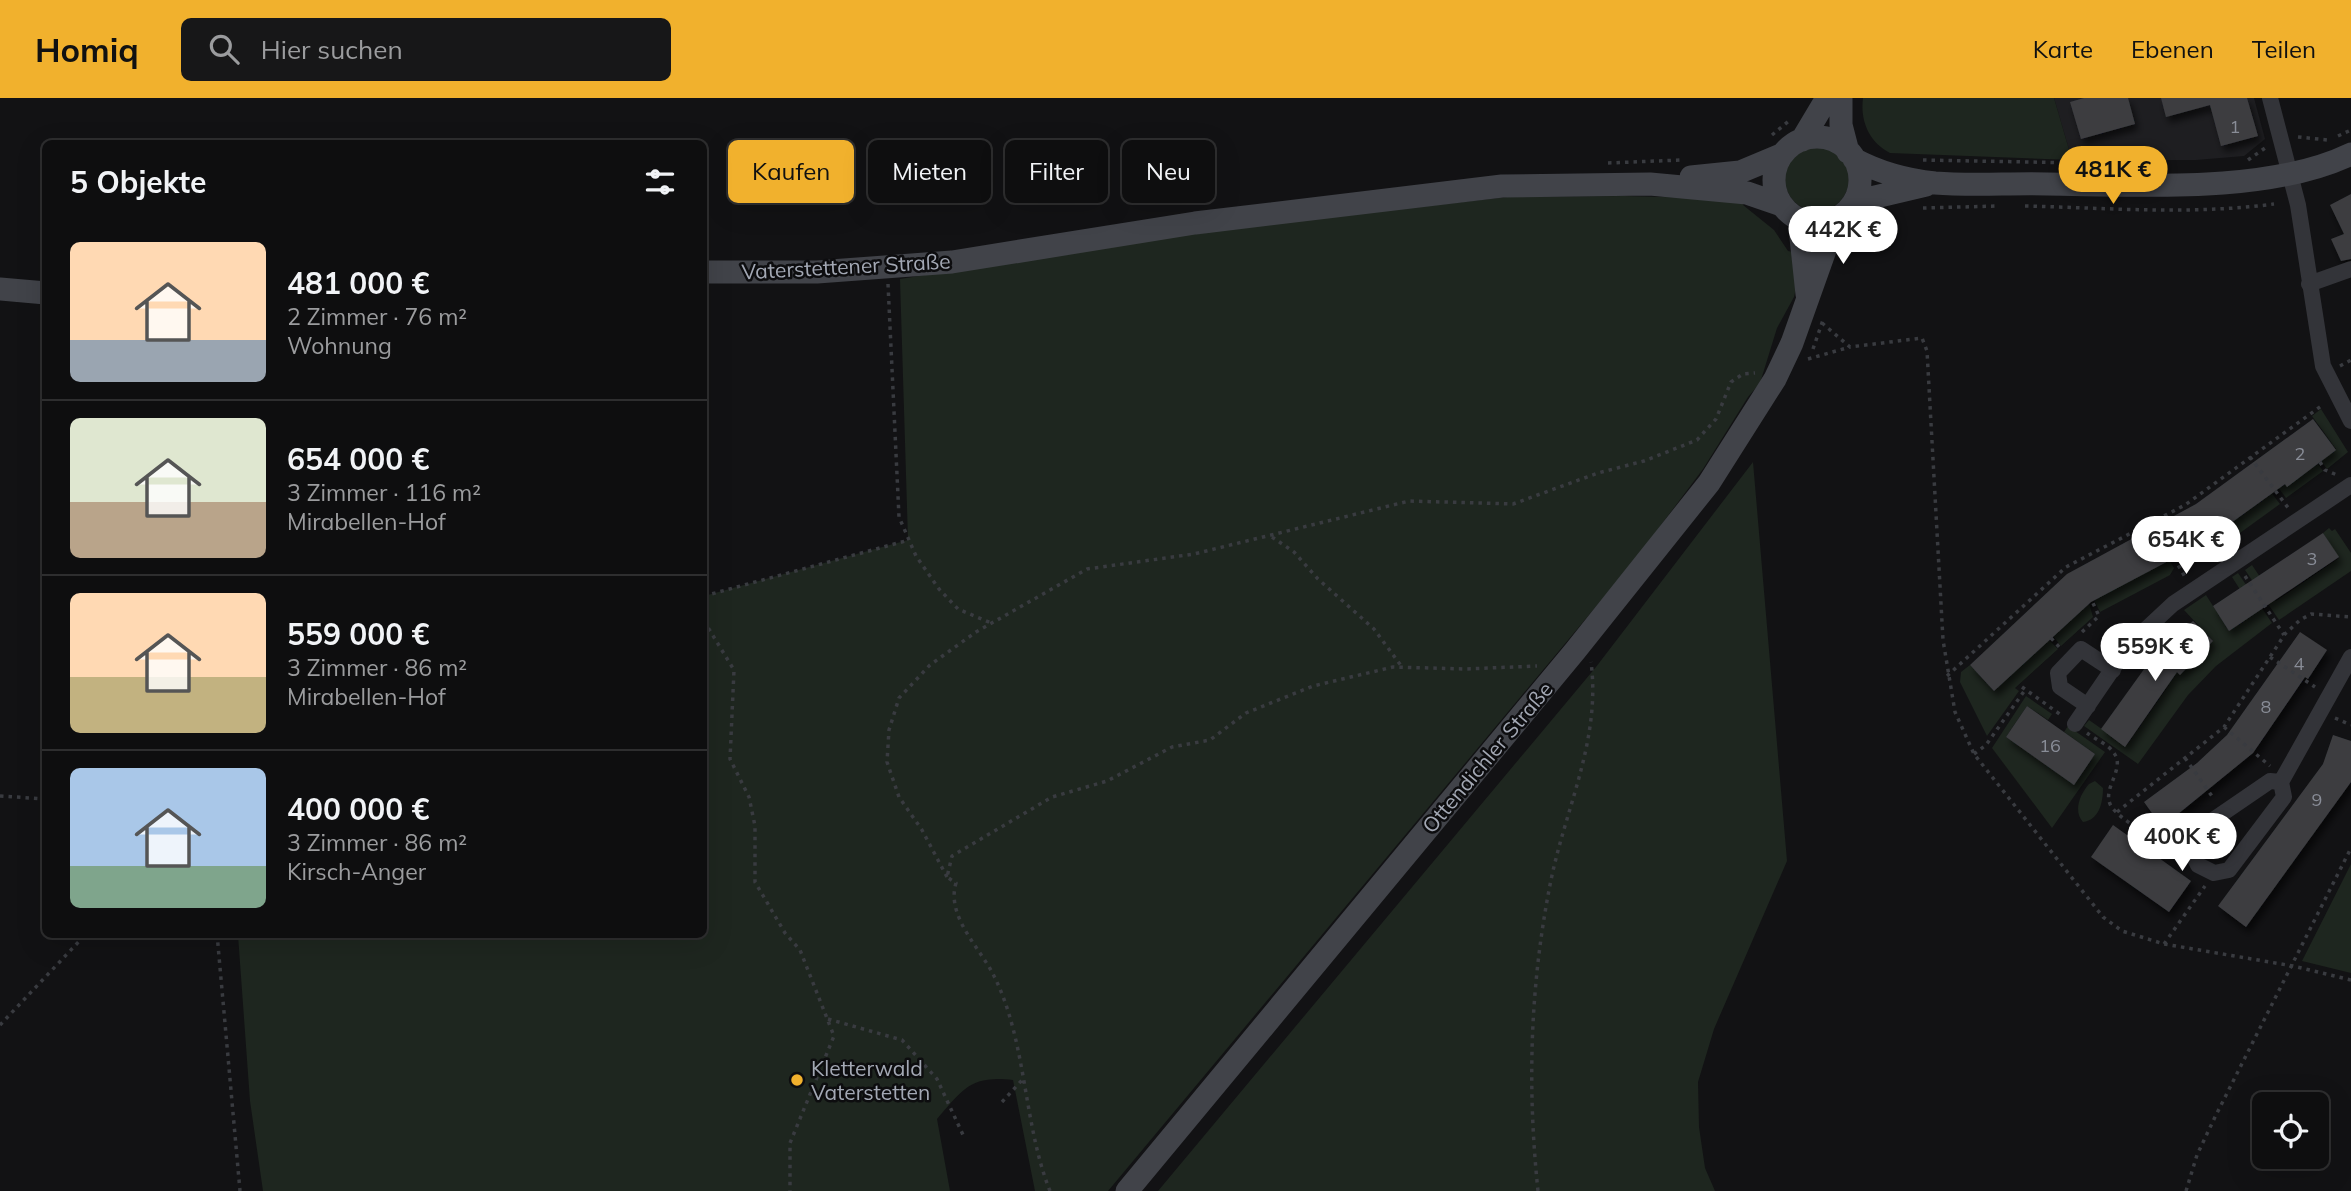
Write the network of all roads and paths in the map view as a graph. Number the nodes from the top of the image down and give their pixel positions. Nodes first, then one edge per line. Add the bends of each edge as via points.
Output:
1 (1827, 98) edge
2 (1842, 98) edge
3 (2270, 98) edge
4 (2351, 130) edge
5 (2281, 139) junction
6 (1802, 140) junction
7 (1783, 154) junction
8 (2351, 154) edge
9 (1851, 155) junction
10 (1911, 160) dead end
11 (2244, 162) dead end
12 (2130, 164) dead end
13 (2290, 173) junction
14 (1933, 183) junction
15 (1650, 184) junction
16 (2274, 204) dead end
17 (1782, 205) junction
18 (2007, 206) dead end
19 (2020, 206) dead end
20 (1912, 208) dead end
21 (1847, 209) junction
22 (1799, 219) junction
23 (887, 269) junction
24 (2351, 269) edge
25 (707, 272) edge
26 (2309, 284) junction
27 (0, 289) edge
28 (42, 293) edge
29 (1808, 297) junction
30 (1822, 323) dead end
31 (1850, 347) junction
32 (1808, 359) dead end
33 (1764, 372) dead end
34 (2336, 395) junction
35 (2351, 421) edge
36 (2287, 430) junction
37 (2291, 436) dead end
38 (2250, 457) junction
39 (2319, 463) dead end
40 (2349, 482) edge
41 (2281, 498) dead end
42 (2154, 521) junction
43 (1272, 537) junction
44 (2120, 538) junction
45 (909, 540) junction
46 (2123, 544) dead end
47 (2234, 560) junction
48 (2071, 564) junction
49 (2075, 570) dead end
50 (2184, 576) dead end
51 (707, 595) edge
52 (2029, 601) junction
53 (2092, 601) dead end
54 (2034, 606) dead end
55 (2351, 617) edge
56 (991, 623) junction
57 (707, 626) edge
58 (2080, 633) dead end
59 (2284, 635) junction
60 (2051, 638) dead end
61 (1584, 640) junction
62 (2071, 642) dead end
63 (1980, 645) junction
64 (1985, 650) dead end
65 (2270, 657) junction
66 (2351, 657) edge
67 (1563, 665) junction
68 (1402, 667) junction
69 (2113, 670) junction
70 (1947, 676) junction
71 (2329, 697) junction
72 (2088, 706) junction
73 (2075, 724) junction
74 (2224, 727) junction
75 (1973, 754) junction
76 (2185, 758) junction
77 (2283, 778) junction
78 (0, 796) edge
79 (42, 799) edge
80 (2117, 811) junction
81 (2224, 813) junction
82 (2351, 848) edge
83 (2169, 849) dead end
84 (2214, 873) junction
85 (947, 877) junction
86 (82, 938) edge
87 (217, 938) edge
88 (2164, 944) junction
89 (2293, 966) junction
90 (2351, 981) edge
91 (828, 1019) junction
92 (0, 1025) edge
93 (1024, 1079) junction
94 (1002, 1102) dead end
95 (964, 1137) dead end
96 (240, 1191) edge
97 (790, 1191) edge
98 (1050, 1191) edge
99 (1127, 1191) edge
100 (1538, 1191) edge
101 (2186, 1191) edge

1 - 6 street
2 - 9 street via 1841,125
3 - 5 street
4 - 5 path via 2325,141 2301,136
5 - 11 path
5 - 13 street
6 - 7 street
6 - 9 street via 1822,138 1841,145
7 - 15 street via 1740,172
7 - 17 street via 1774,179
8 - 13 street
9 - 14 street via 1887,173
9 - 21 street via 1859,180
10 - 12 path
13 - 14 street via 2239,182
13 - 26 street
14 - 21 street
15 - 17 street via 1747,193
15 - 23 street, Vaterstettener Straße via 1489,187
16 - 19 path via 2144,210
17 - 22 street
18 - 20 path
21 - 22 street via 1816,223
21 - 29 street, Ottendichler Straße
22 - 29 street, Ottendichler Straße
23 - 25 street, Vaterstettener Straße
23 - 45 path via 900,517
24 - 26 street
26 - 34 street via 2323,366
27 - 28 street
29 - 61 street, Ottendichler Straße via 1792,343 1754,414 1709,483
30 - 31 path
31 - 32 path
31 - 70 path via 1922,338 1927,351
33 - 43 path via 1743,374 1731,382 1716,419 1698,440 1644,461 1513,504 1409,501
34 - 35 street
34 - 36 path
36 - 37 path
36 - 38 path
38 - 41 path
38 - 42 path via 2185,505
39 - 40 path
40 - 47 street via 2291,527
42 - 44 path
42 - 50 path
43 - 56 path via 1087,569
43 - 68 path via 1294,552 1374,629
44 - 46 path
44 - 48 path
45 - 51 path
45 - 56 path via 939,589 958,609
47 - 59 path
47 - 69 street via 2173,604 2129,645
48 - 49 path
48 - 52 path
52 - 54 path
52 - 63 path
53 - 58 path via 2099,616
55 - 59 path via 2311,614
56 - 85 path via 930,665 899,698 889,730 887,762 899,797
57 - 91 path via 734,670 730,759 749,797 755,826 755,882 800,950
59 - 65 path
60 - 62 path via 2062,650
61 - 67 street, Ottendichler Straße
61 - 100 path via 1594,691 1582,774 1552,877 1531,1016 1530,1118
63 - 64 path
63 - 70 path
65 - 71 path
65 - 74 path
66 - 71 street
67 - 68 path
67 - 99 street, Ottendichler Straße
68 - 85 path via 1313,686 1246,713 1210,740 1172,747 1107,781 1052,797 952,856
69 - 72 street
69 - 72 street via 2081,649 2058,673 2060,687
70 - 75 path via 1955,712
71 - 77 street
72 - 73 street
73 - 75 path via 2024,689 1986,745
73 - 80 path via 2115,753 2117,766 2108,795
74 - 76 path
74 - 77 path
75 - 88 path via 2103,917 2122,931
76 - 80 path
76 - 81 path
77 - 81 street via 2270,780
77 - 84 street via 2284,797 2229,870
78 - 79 path
80 - 83 path
81 - 84 street via 2194,833 2191,850 2198,864
82 - 89 path
84 - 88 path
85 - 93 path via 956,883 952,897 1008,1013
86 - 92 path
87 - 96 path
88 - 89 path
89 - 90 path
89 - 101 path via 2215,1117
91 - 95 path via 902,1040 937,1079
91 - 97 path via 834,1036 790,1143
93 - 94 path
93 - 98 path

